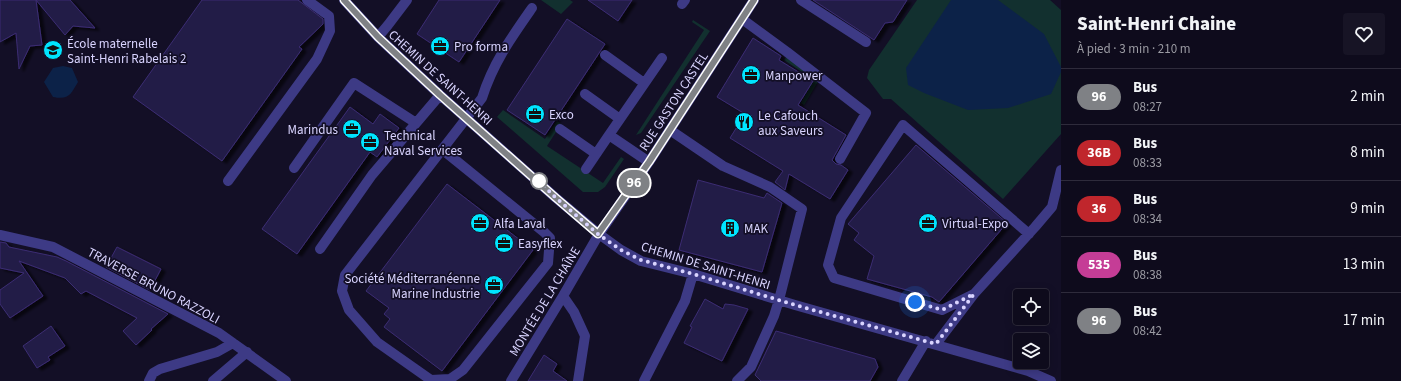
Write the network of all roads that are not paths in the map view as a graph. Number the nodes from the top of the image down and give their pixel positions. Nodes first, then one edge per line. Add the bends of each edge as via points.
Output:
1 (308, 0) edge
2 (344, 0) edge
3 (407, 0) edge
4 (754, 0) edge
5 (801, 0) edge
6 (532, 8) dead end
7 (742, 19) junction
8 (378, 37) junction
9 (866, 42) dead end
10 (605, 55) dead end
11 (662, 58) dead end
12 (644, 83) junction
13 (585, 94) dead end
14 (440, 95) junction
15 (467, 119) junction
16 (620, 119) junction
17 (416, 123) junction
18 (560, 129) dead end
19 (670, 130) junction
20 (609, 134) junction
21 (443, 150) junction
22 (596, 154) junction
23 (840, 159) dead end
24 (649, 162) junction
25 (294, 168) dead end
26 (586, 169) dead end
27 (1061, 173) edge
28 (228, 181) dead end
29 (1032, 231) junction
30 (598, 234) junction
31 (0, 235) edge
32 (320, 249) dead end
33 (693, 274) junction
34 (974, 294) junction
35 (564, 296) junction
36 (779, 300) junction
37 (926, 341) junction
38 (233, 343) junction
39 (936, 344) junction
40 (247, 352) junction
41 (578, 380) edge
42 (149, 381) edge
43 (213, 381) edge
44 (286, 381) edge
45 (511, 381) edge
46 (644, 381) edge
47 (737, 381) edge
48 (902, 381) edge
49 (1051, 381) edge

1 - 28 street via 329,16 330,31 317,60
2 - 8 street, CHEMIN DE SAINT-HENRI
3 - 8 street
4 - 7 street, RUE GASTON CASTEL
5 - 9 street
6 - 15 street via 505,45 487,81 482,98
7 - 19 street, RUE GASTON CASTEL
7 - 23 street via 866,113
8 - 14 street, CHEMIN DE SAINT-HENRI
10 - 12 street
11 - 12 street
12 - 16 street
13 - 16 street
14 - 15 street, CHEMIN DE SAINT-HENRI
14 - 17 street
15 - 21 street
15 - 30 street, CHEMIN DE SAINT-HENRI
16 - 20 street
17 - 25 street via 354,83
17 - 32 street via 372,175
18 - 22 street
19 - 24 street, RUE GASTON CASTEL
19 - 36 street via 723,166 770,187 802,209
20 - 22 street
20 - 24 street
21 - 21 street via 345,275 342,291 349,310 377,342 431,380 450,379 463,370 548,263 550,238
22 - 26 street
24 - 30 street, RUE GASTON CASTEL
27 - 29 street via 1052,207
29 - 34 street
29 - 34 street via 903,125 841,218 828,265 834,278 942,310
30 - 33 street, CHEMIN DE SAINT-HENRI via 641,260
30 - 35 street, MONTÉE DE LA CHAÎNE
31 - 38 street, TRAVERSE BRUNO RAZZOLI via 54,247 219,333
33 - 36 street, CHEMIN DE SAINT-HENRI
33 - 46 street via 685,301
34 - 39 street
35 - 41 street via 585,336
35 - 45 street, MONTÉE DE LA CHAÎNE
36 - 37 street, CHEMIN DE SAINT-HENRI
36 - 47 street via 751,367
37 - 39 street, CHEMIN DE SAINT-HENRI
37 - 48 street
38 - 40 street, TRAVERSE BRUNO RAZZOLI
38 - 42 street via 217,352 160,369 153,373
39 - 49 street, CHEMIN DE SAINT-HENRI via 1028,371
40 - 43 street
40 - 44 street, TRAVERSE BRUNO RAZZOLI

